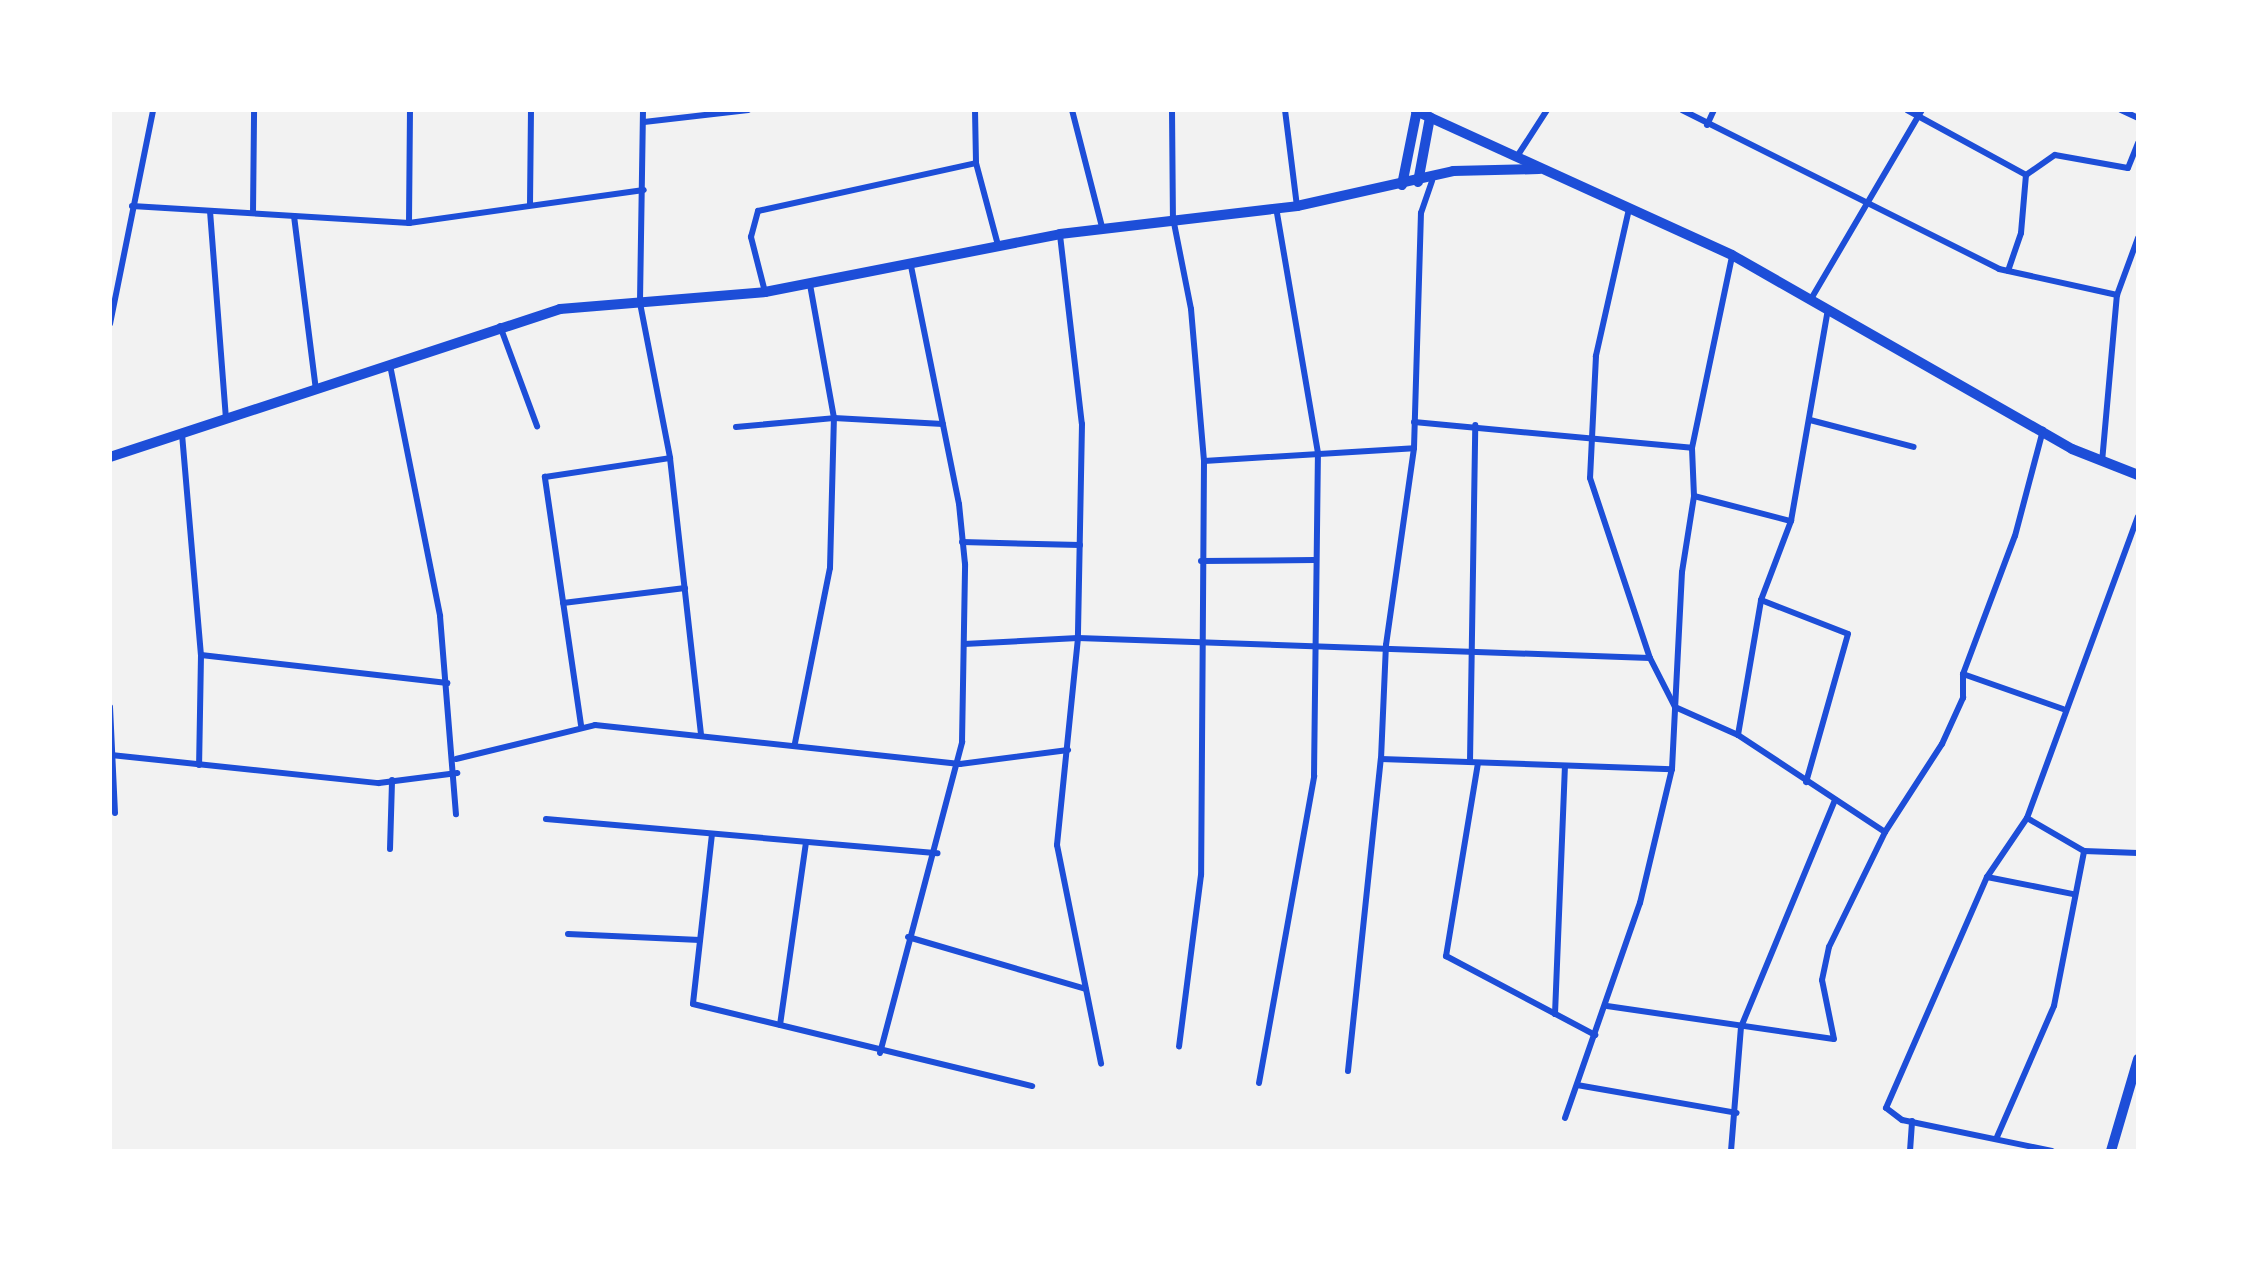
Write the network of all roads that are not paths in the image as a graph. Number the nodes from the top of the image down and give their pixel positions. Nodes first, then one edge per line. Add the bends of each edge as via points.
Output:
1 (153, 110) edge
2 (254, 110) edge
3 (410, 110) edge
4 (531, 110) edge
5 (644, 110) edge
6 (975, 110) edge
7 (1072, 110) edge
8 (1172, 110) edge
9 (1285, 110) edge
10 (1416, 110) edge
11 (1547, 110) edge
12 (1682, 110) edge
13 (1714, 110) edge
14 (1906, 110) edge
15 (2121, 110) edge
16 (743, 111) edge
17 (1921, 113) edge
18 (1430, 117) junction
19 (2138, 118) edge
20 (644, 122) junction
21 (1708, 125) junction
22 (2138, 143) edge
23 (1518, 155) junction
24 (976, 163) junction
25 (1539, 169) junction
26 (2026, 175) junction
27 (1432, 180) junction
28 (1418, 182) junction
29 (1402, 185) junction
30 (644, 190) junction
31 (1862, 204) junction
32 (530, 205) junction
33 (132, 206) junction
34 (1297, 206) junction
35 (1276, 208) junction
36 (1629, 209) junction
37 (210, 210) junction
38 (252, 213) junction
39 (294, 216) junction
40 (1173, 218) junction
41 (409, 222) junction
42 (1102, 227) junction
43 (1060, 234) junction
44 (2138, 238) edge
45 (998, 245) junction
46 (1732, 255) junction
47 (912, 265) junction
48 (2008, 271) junction
49 (810, 285) junction
50 (765, 292) junction
51 (2117, 295) junction
52 (1810, 300) junction
53 (640, 303) junction
54 (1828, 309) junction
55 (110, 324) edge
56 (500, 325) junction
57 (390, 364) junction
58 (316, 390) junction
59 (226, 418) junction
60 (834, 418) junction
61 (1810, 420) junction
62 (1414, 422) junction
63 (943, 424) junction
64 (1475, 424) junction
65 (538, 426) dead end
66 (736, 428) dead end
67 (2044, 428) junction
68 (182, 433) junction
69 (1588, 434) junction
70 (1914, 447) dead end
71 (1414, 448) junction
72 (1692, 448) junction
73 (1318, 453) junction
74 (110, 457) edge
75 (670, 458) junction
76 (1204, 460) junction
77 (2102, 463) junction
78 (2138, 475) edge
79 (1694, 496) junction
80 (2138, 516) edge
81 (1791, 521) junction
82 (962, 542) junction
83 (1080, 545) junction
84 (1314, 560) junction
85 (1201, 561) junction
86 (685, 588) junction
87 (1761, 600) junction
88 (563, 603) junction
89 (1078, 638) junction
90 (1200, 642) junction
91 (1312, 643) junction
92 (964, 644) junction
93 (1386, 645) junction
94 (1473, 650) junction
95 (201, 655) junction
96 (1650, 658) junction
97 (1963, 674) junction
98 (447, 683) junction
99 (110, 707) edge
100 (1674, 708) junction
101 (2063, 709) junction
102 (581, 725) junction
103 (1738, 734) junction
104 (701, 735) junction
105 (794, 744) junction
106 (1068, 750) junction
107 (111, 755) edge
108 (456, 759) junction
109 (1382, 759) junction
110 (1474, 763) junction
111 (960, 764) junction
112 (199, 765) junction
113 (1564, 766) junction
114 (1672, 769) junction
115 (458, 772) junction
116 (392, 780) junction
117 (1806, 782) junction
118 (1835, 800) junction
119 (115, 813) dead end
120 (456, 814) dead end
121 (2027, 818) junction
122 (546, 819) dead end
123 (1885, 832) junction
124 (712, 834) junction
125 (806, 843) junction
126 (390, 849) dead end
127 (2084, 850) junction
128 (938, 853) junction
129 (2138, 853) edge
130 (1987, 877) junction
131 (2072, 894) junction
132 (568, 934) dead end
133 (908, 938) junction
134 (700, 940) junction
135 (1086, 989) junction
136 (1607, 1006) junction
137 (1554, 1014) junction
138 (780, 1025) junction
139 (1741, 1027) junction
140 (1595, 1035) junction
141 (1178, 1047) dead end
142 (880, 1053) junction
143 (2138, 1059) edge
144 (1101, 1064) dead end
145 (1348, 1072) dead end
146 (2136, 1082) edge
147 (1259, 1083) dead end
148 (1576, 1085) junction
149 (1032, 1086) dead end
150 (1737, 1113) junction
151 (1565, 1118) dead end
152 (1912, 1120) junction
153 (1997, 1136) junction
154 (1731, 1151) edge
155 (1910, 1151) edge
156 (2052, 1151) edge
157 (2111, 1151) edge

1 - 33 street
2 - 38 street
3 - 41 street
4 - 32 street
5 - 20 street
6 - 24 street
7 - 42 street
8 - 40 street
9 - 34 street
10 - 18 main road
10 - 29 main road
11 - 23 street
12 - 21 street
13 - 21 street
14 - 17 street
15 - 19 street
16 - 20 street
17 - 26 street
17 - 31 street
18 - 23 main road
18 - 28 main road
20 - 30 street
21 - 31 street
22 - 26 street via 2128,168 2055,155
23 - 25 main road
24 - 45 street
24 - 50 street via 758,211 751,237
25 - 27 main road via 1491,166
25 - 36 main road
26 - 48 street via 2021,233
27 - 28 main road
27 - 62 street via 1420,213
28 - 29 main road
29 - 34 main road
30 - 32 street
30 - 53 street
31 - 48 street
31 - 52 street
32 - 41 street
33 - 37 street
33 - 55 street
34 - 35 main road
35 - 40 main road
35 - 73 street
36 - 46 main road
36 - 69 street via 1596,356
37 - 38 street
37 - 59 street
38 - 39 street
39 - 41 street
39 - 58 street
40 - 42 main road
40 - 76 street via 1191,308
42 - 43 main road
43 - 45 main road
43 - 83 street via 1082,424
44 - 51 street
45 - 47 main road
46 - 52 main road
46 - 72 street
47 - 49 main road
47 - 63 street
48 - 51 street
49 - 50 main road
49 - 60 street
50 - 53 main road
51 - 77 street
52 - 54 main road
53 - 56 main road via 560,309
53 - 75 street
54 - 61 street
54 - 67 main road
56 - 57 main road
56 - 65 street
57 - 58 main road
57 - 98 street
58 - 59 main road
59 - 68 main road
60 - 63 street
60 - 66 street
60 - 105 street via 828,584
61 - 70 street
61 - 81 street
62 - 64 street
62 - 71 street
63 - 82 street
64 - 69 street
64 - 94 street
67 - 77 main road
67 - 97 street via 2015,536
68 - 74 main road
68 - 95 street
69 - 72 street
69 - 96 street via 1601,524
71 - 73 street
71 - 93 street
72 - 79 street
73 - 76 street
73 - 84 street
75 - 86 street
75 - 88 street via 545,477
76 - 85 street
77 - 78 main road
79 - 81 street
79 - 100 street
80 - 101 street
81 - 87 street
82 - 83 street
82 - 92 street
83 - 89 street
84 - 85 street
84 - 91 street
85 - 90 street
86 - 88 street
86 - 104 street
87 - 103 street
87 - 117 street via 1848,634
88 - 102 street
89 - 90 street
89 - 92 street
89 - 106 street
90 - 91 street
90 - 141 street via 1201,875
91 - 93 street
91 - 147 street via 1314,776
92 - 111 street
93 - 94 street
93 - 109 street
94 - 96 street
94 - 110 street
95 - 98 street
95 - 112 street
96 - 100 street
97 - 101 street
97 - 123 street via 1962,698 1942,744
98 - 108 street
99 - 107 street
100 - 103 street
100 - 114 street
101 - 121 street
102 - 104 street
102 - 108 street
103 - 117 street
104 - 105 street
105 - 111 street
106 - 111 street
106 - 135 street via 1057,844
107 - 112 street
107 - 119 street
108 - 115 street
109 - 110 street
109 - 145 street
110 - 113 street
110 - 137 street via 1446,956
111 - 128 street
112 - 116 street
113 - 114 street
113 - 137 street
114 - 136 street
115 - 116 street
115 - 120 street
116 - 126 street
117 - 118 street
118 - 123 street
118 - 139 street
121 - 127 street
121 - 130 street
122 - 124 street
123 - 139 street via 1823,966 1834,1039
124 - 125 street
124 - 134 street
125 - 128 street
125 - 138 street
127 - 129 street
127 - 131 street
128 - 133 street
130 - 131 street
130 - 152 street via 1886,1108
131 - 153 street via 2054,1006
132 - 134 street
133 - 135 street
133 - 142 street
134 - 138 street via 692,1004
135 - 144 street
136 - 139 street
136 - 140 street
137 - 140 street
138 - 142 street
139 - 150 street
140 - 148 street
142 - 149 street
143 - 146 main road
146 - 157 main road
148 - 150 street
148 - 151 street
150 - 154 street
152 - 153 street
152 - 155 street
153 - 156 street

